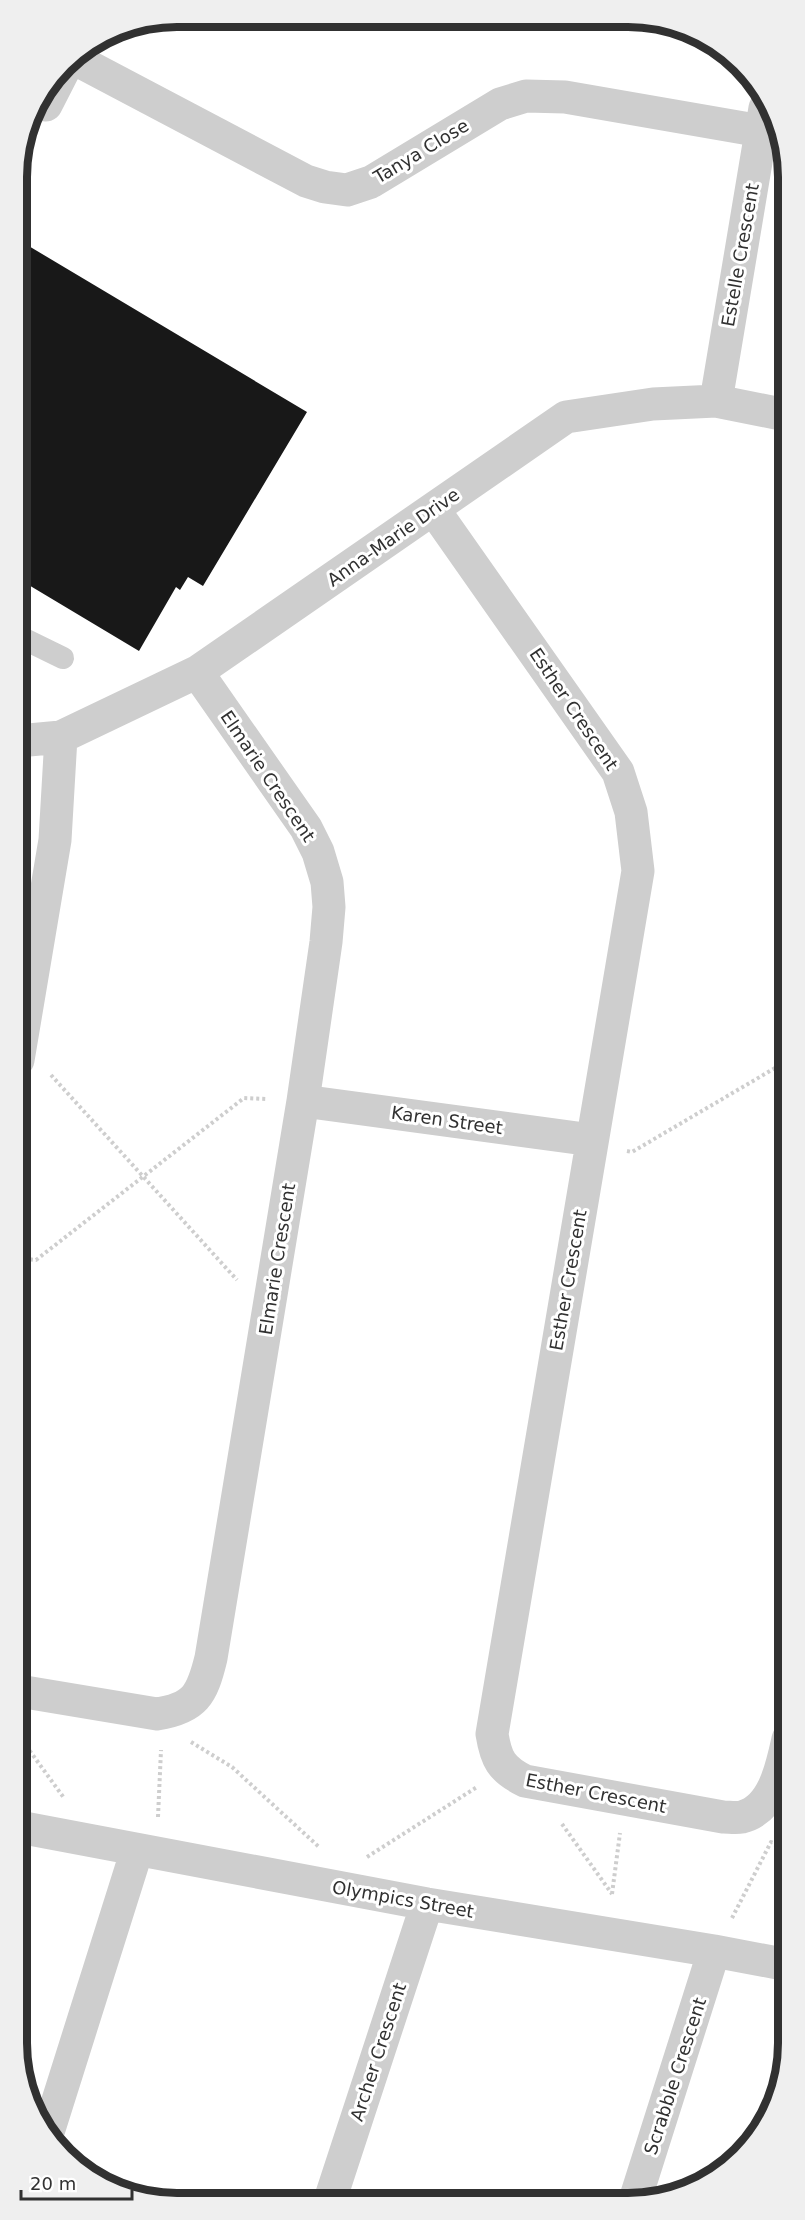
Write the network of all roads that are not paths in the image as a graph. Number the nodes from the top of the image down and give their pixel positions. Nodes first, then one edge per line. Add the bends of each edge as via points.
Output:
1 (79, 63) edge
2 (50, 97) edge
3 (46, 105) dead end
4 (763, 119) edge
5 (716, 402) junction
6 (778, 414) edge
7 (434, 510) junction
8 (27, 640) edge
9 (63, 658) dead end
10 (197, 672) junction
11 (60, 737) junction
12 (27, 740) edge
13 (27, 1050) edge
14 (303, 1101) junction
15 (592, 1140) junction
16 (27, 1692) edge
17 (778, 1778) edge
18 (27, 1829) edge
19 (137, 1850) junction
20 (427, 1904) junction
21 (714, 1951) junction
22 (778, 1963) edge
23 (51, 2123) edge
24 (332, 2193) edge
25 (637, 2193) edge

1 - 4 street, Tanya Close via 306,182 325,188 347,189 371,182 500,104 526,96
2 - 3 street, Tanya Close
4 - 5 street, Estelle Crescent
5 - 6 street, Anna-Marie Drive
5 - 7 street, Anna-Marie Drive via 654,404 566,417
7 - 10 street, Anna-Marie Drive
7 - 15 street, Esther Crescent via 618,772 631,812 638,871
8 - 9 lane
10 - 11 street, Anna-Marie Drive
10 - 14 street, Elmarie Crescent via 306,828 327,882 326,942
11 - 12 street, Anna-Marie Drive
11 - 13 street via 55,840
14 - 15 street, Karen Street
14 - 16 street, Elmarie Crescent via 205,1683 185,1707 157,1714
15 - 17 street, Esther Crescent via 492,1734 495,1755 515,1775 723,1817 741,1817 754,1811 767,1799
18 - 19 street, Olympics Street
19 - 20 street, Olympics Street
19 - 23 street
20 - 21 street, Olympics Street
20 - 24 street, Archer Crescent
21 - 22 street, Olympics Street
21 - 25 street, Scrabble Crescent

